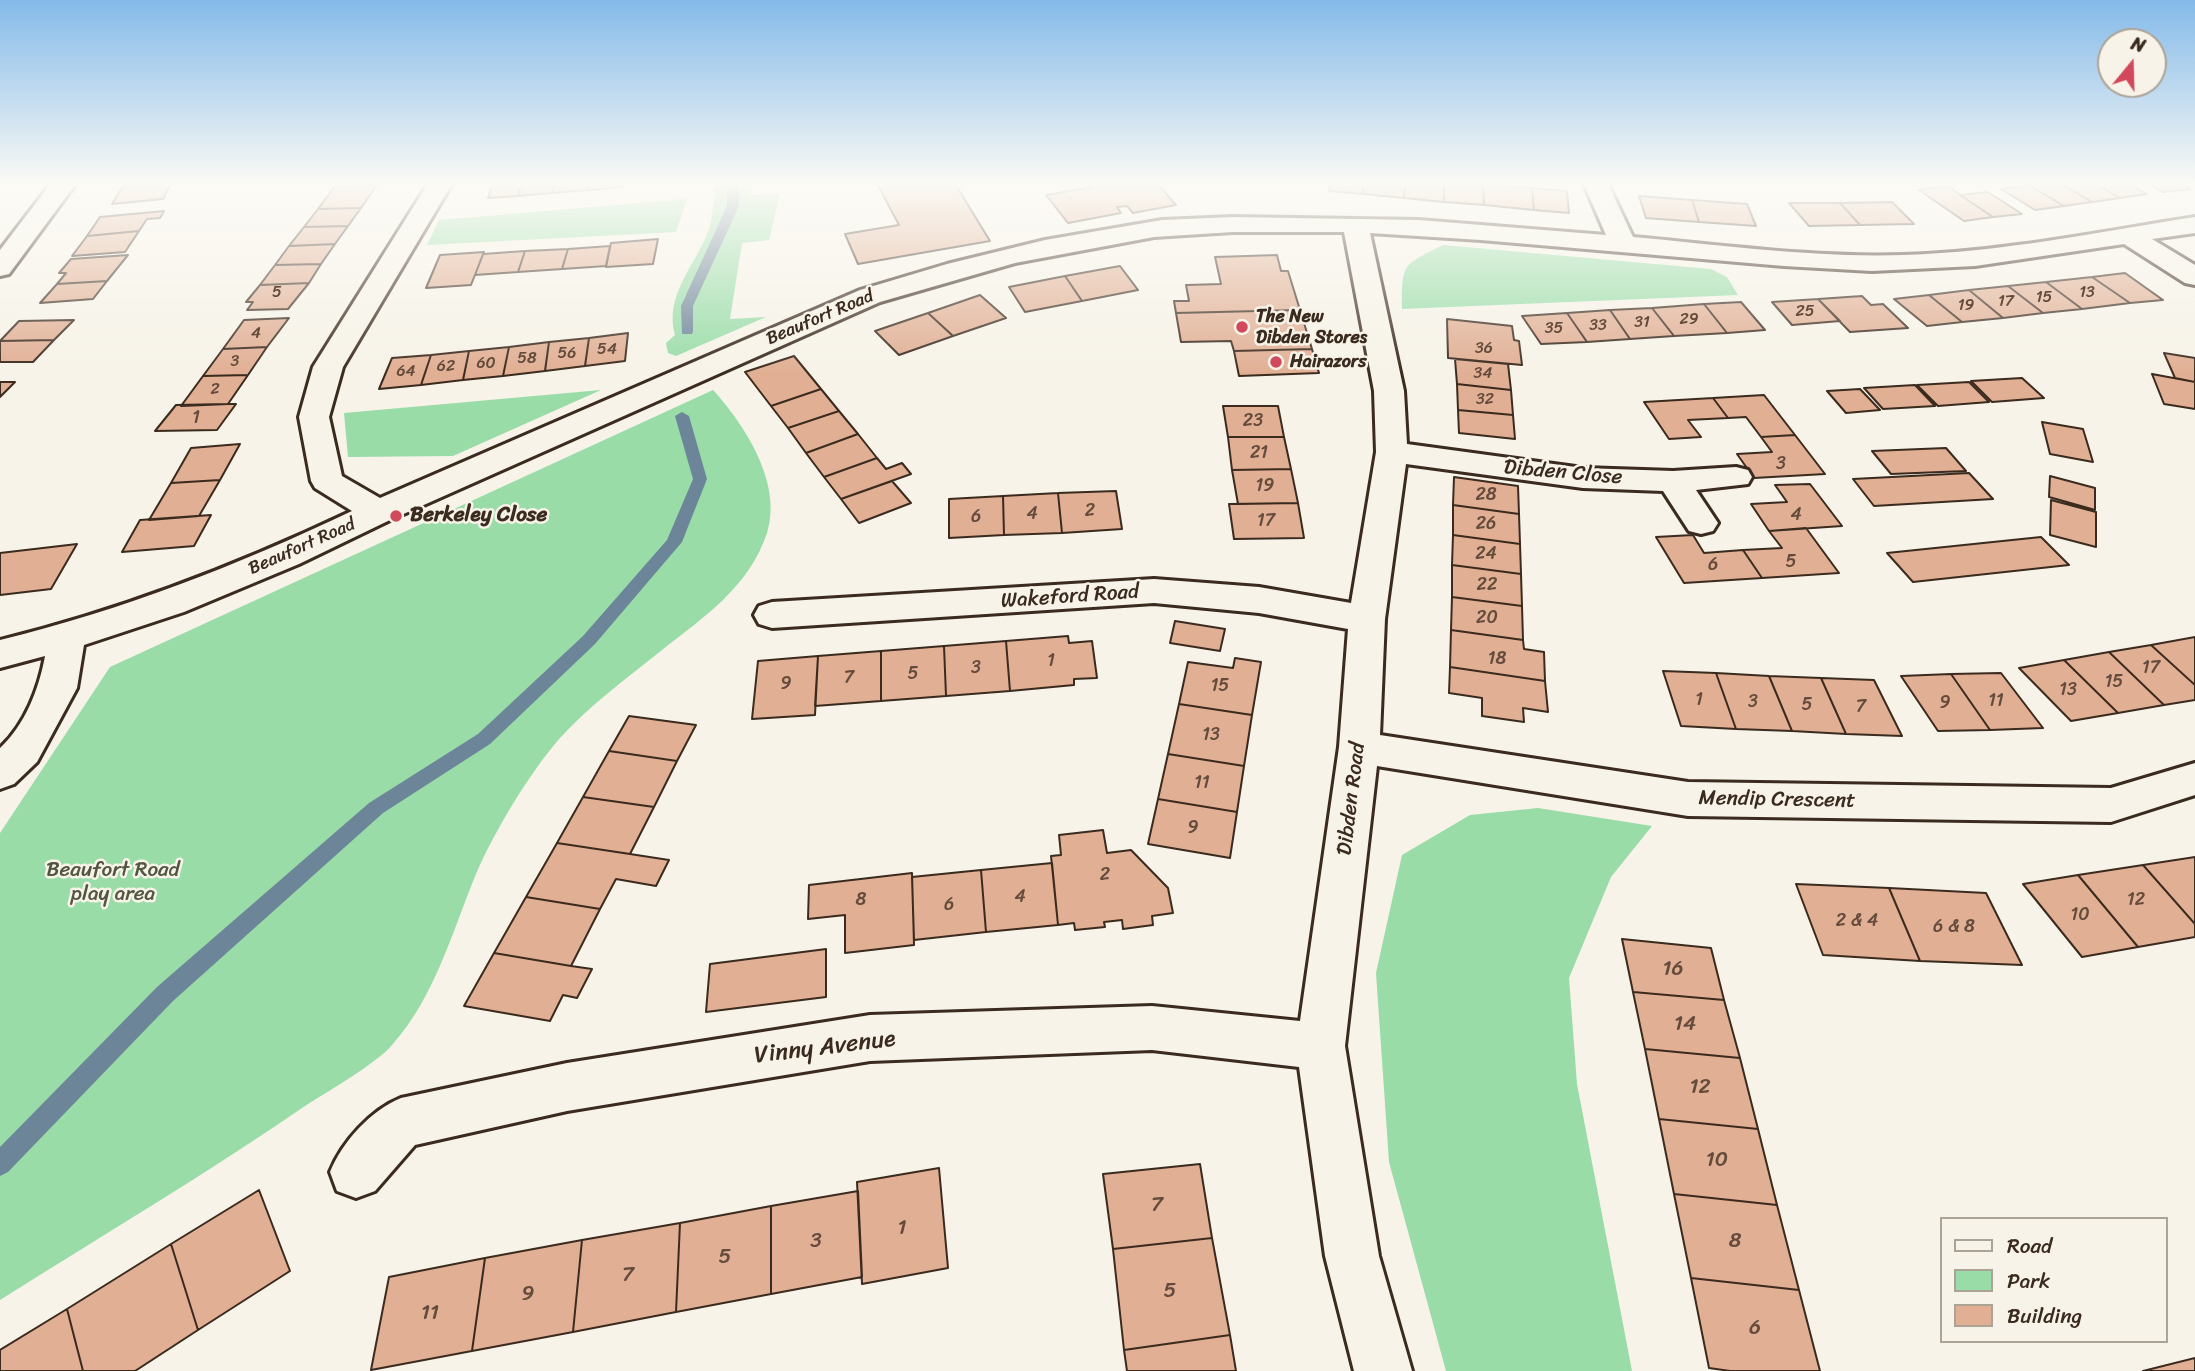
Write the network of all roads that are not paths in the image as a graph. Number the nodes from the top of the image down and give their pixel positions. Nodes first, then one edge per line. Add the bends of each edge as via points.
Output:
1 (17, 246) edge
2 (402, 246) edge
3 (1050, 246) edge
4 (1360, 246) edge
5 (1645, 246) edge
6 (2054, 246) edge
7 (2145, 246) edge
8 (0, 268) edge
9 (2195, 277) edge
10 (1392, 452) junction
11 (1736, 477) dead end
12 (1674, 481) junction
13 (378, 512) junction
14 (1701, 523) dead end
15 (772, 615) dead end
16 (1367, 619) junction
17 (67, 637) junction
18 (0, 654) edge
19 (1359, 747) junction
20 (0, 773) edge
21 (2195, 779) edge
22 (1321, 1046) junction
23 (356, 1172) dead end
24 (1383, 1371) edge

1 - 8 street
2 - 13 street via 328,367 314,417 327,481
3 - 13 street, Beaufort Road via 954,269 870,296
4 - 10 street, Dibden Road via 1389,391
5 - 6 street, Beaufort Road via 1822,262 1905,263
7 - 9 street
10 - 12 street, Dibden Close via 1583,478
10 - 16 street, Dibden Road
11 - 12 street, Dibden Close
12 - 14 street
13 - 17 street, Beaufort Road via 287,556 171,603
15 - 16 street, Wakeford Road via 1154,591 1259,600
16 - 19 street, Dibden Road
17 - 18 street, Beaufort Road
17 - 20 street via 58,688 23,751
19 - 21 street, Mendip Crescent via 1688,799 2111,805
19 - 22 street, Dibden Road
22 - 23 street, Vinny Avenue via 1152,1028 870,1038 567,1087 401,1123
22 - 24 street, Dibden Road via 1352,1256

